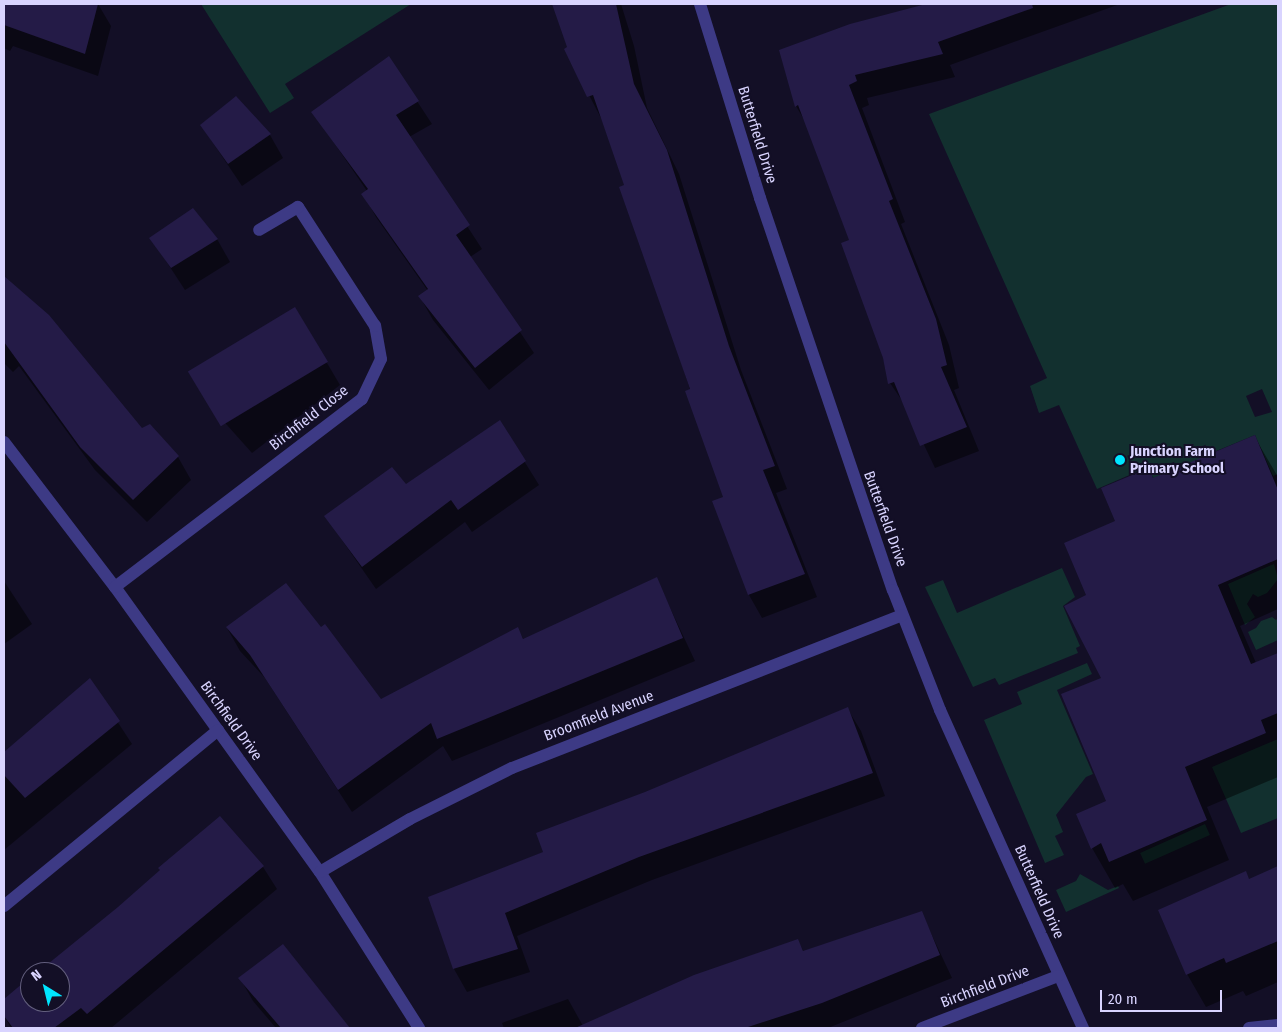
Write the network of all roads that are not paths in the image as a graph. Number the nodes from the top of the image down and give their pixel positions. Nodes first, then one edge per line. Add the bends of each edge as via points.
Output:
1 (700, 4) edge
2 (259, 230) dead end
3 (4, 442) edge
4 (115, 587) junction
5 (902, 615) junction
6 (218, 730) junction
7 (320, 872) junction
8 (4, 906) edge
9 (1058, 976) junction
10 (1278, 1025) edge
11 (419, 1028) edge
12 (922, 1028) edge
13 (1083, 1028) edge
14 (1249, 1028) edge

1 - 5 street, Butterfield Drive via 766,216
2 - 4 street, Birchfield Close via 298,207 374,326 381,359 362,399
3 - 4 street, Birchfield Drive
4 - 6 street, Birchfield Drive
5 - 7 street, Broomfield Avenue via 512,768 410,819
5 - 9 street, Butterfield Drive via 940,710
6 - 7 street, Birchfield Drive
6 - 8 street
7 - 11 street, Birchfield Drive
9 - 12 street, Birchfield Drive
9 - 13 street, Butterfield Drive
10 - 14 street

